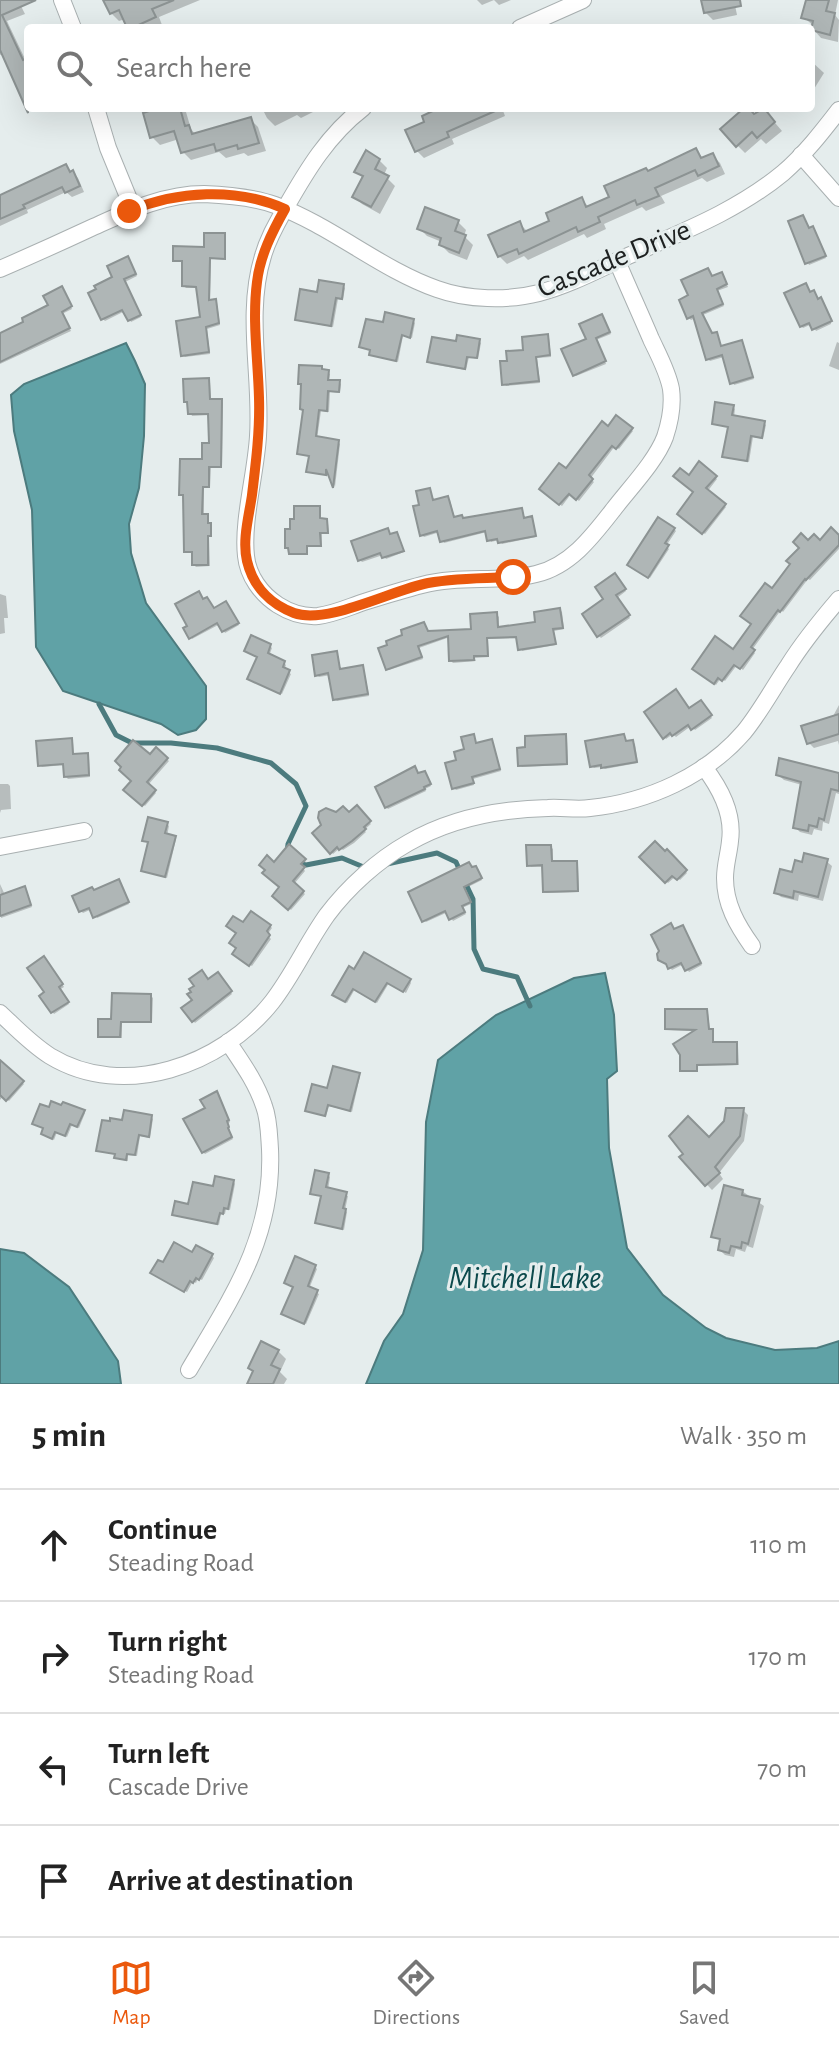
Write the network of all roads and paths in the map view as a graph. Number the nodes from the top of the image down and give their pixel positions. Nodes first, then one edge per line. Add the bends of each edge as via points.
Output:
1 (62, 0) edge
2 (583, 0) edge
3 (71, 24) edge
4 (529, 24) edge
5 (839, 110) edge
6 (97, 112) edge
7 (358, 112) edge
8 (801, 155) junction
9 (839, 198) edge
10 (133, 209) junction
11 (285, 209) junction
12 (617, 261) junction
13 (0, 269) edge
14 (839, 599) edge
15 (704, 767) junction
16 (84, 831) dead end
17 (0, 847) edge
18 (752, 946) dead end
19 (0, 1013) edge
20 (228, 1042) junction
21 (189, 1370) dead end

1 - 3 street
2 - 4 street
5 - 8 street, Cascade Drive
6 - 10 street
7 - 11 street via 320,150
8 - 9 street
8 - 12 street, Cascade Drive via 749,198 711,220
10 - 11 street, Cascade Drive via 200,194 237,196
10 - 13 street, Cascade Drive
11 - 12 street, Cascade Drive via 408,276 438,290 471,296 537,294
11 - 12 street via 257,281 258,436 246,559 263,594 297,614 337,612 429,583 536,574 557,566 592,537 651,460 671,415 671,389 663,366
14 - 15 street via 743,733
15 - 18 street via 730,820 725,879 729,903
15 - 20 street via 622,804 514,809 441,827 408,843 376,865 328,913 271,1003
16 - 17 street
19 - 20 street via 52,1057 110,1075 169,1071
20 - 21 street via 265,1110 271,1172 255,1250

